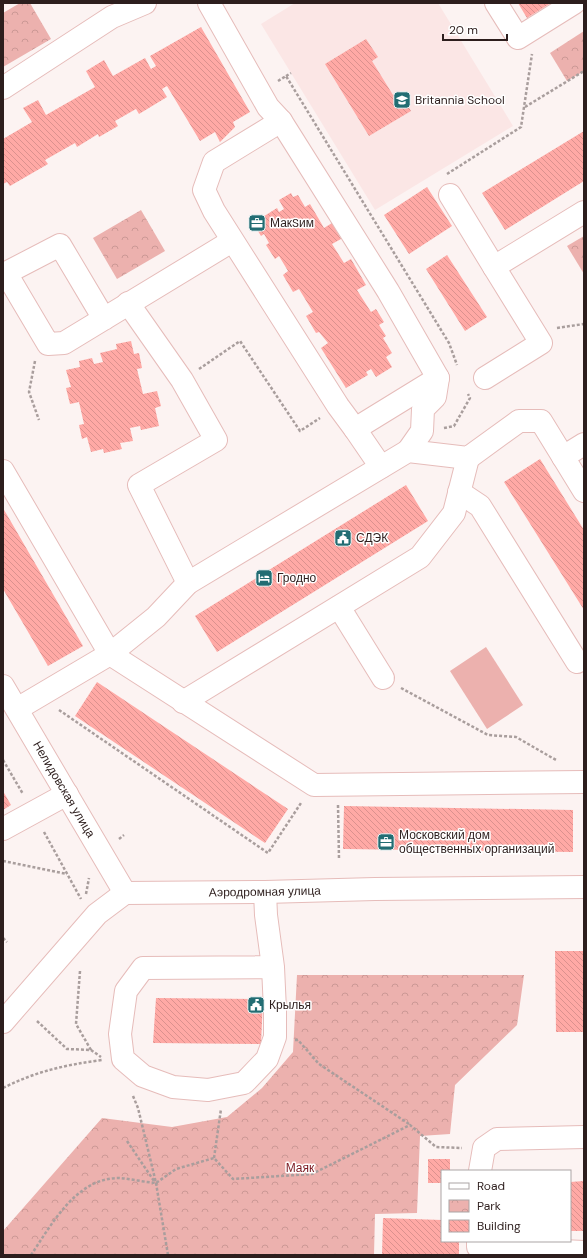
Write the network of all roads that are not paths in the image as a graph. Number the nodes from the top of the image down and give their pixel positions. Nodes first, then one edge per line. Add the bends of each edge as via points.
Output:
1 (145, 3) edge
2 (209, 3) edge
3 (496, 3) edge
4 (574, 3) edge
5 (3, 88) edge
6 (281, 121) junction
7 (450, 195) road end
8 (584, 212) edge
9 (232, 241) junction
10 (494, 267) junction
11 (5, 274) edge
12 (128, 303) junction
13 (104, 319) junction
14 (438, 378) junction
15 (485, 378) dead end
16 (355, 429) junction
17 (584, 444) edge
18 (408, 451) junction
19 (563, 457) junction
20 (468, 458) junction
21 (381, 467) junction
22 (3, 471) edge
23 (584, 491) edge
24 (459, 492) junction
25 (188, 583) junction
26 (339, 607) junction
27 (110, 654) junction
28 (577, 662) dead end
29 (383, 678) road end
30 (3, 686) edge
31 (183, 702) junction
32 (17, 709) junction
33 (584, 782) edge
34 (67, 794) junction
35 (3, 829) edge
36 (584, 887) edge
37 (265, 892) junction
38 (125, 893) junction
39 (273, 967) junction
40 (3, 1022) edge
41 (584, 1137) edge
42 (480, 1170) edge
43 (478, 1248) edge
44 (584, 1252) edge

1 - 5 street via 112,17
2 - 6 street via 268,107
3 - 4 street via 518,38
6 - 9 street via 214,162 204,190
6 - 14 street via 388,291
7 - 10 street
8 - 10 street
9 - 12 street
9 - 16 street
10 - 15 street via 541,343
11 - 13 street via 48,344 64,343
11 - 13 street via 60,245
12 - 13 street
12 - 25 street via 182,380 216,440 139,485
14 - 16 street
14 - 18 street via 435,397 423,409 422,431
16 - 21 street
17 - 19 street
18 - 20 street
18 - 21 street
19 - 20 street via 541,421 519,421
19 - 23 street
20 - 24 street
21 - 25 street
22 - 27 street
24 - 26 street via 454,512 420,557
24 - 28 street via 480,506
25 - 27 street via 156,617
26 - 29 street
26 - 31 street
27 - 31 street
27 - 32 street
30 - 32 street, Нелидовская улица
31 - 33 street via 314,784
32 - 34 street, Нелидовская улица
34 - 35 street
34 - 38 street, Нелидовская улица
36 - 37 street, Аэродромная улица
37 - 38 street, Аэродромная улица
37 - 39 street
38 - 40 street via 97,914
39 - 39 street via 275,1037 267,1059 244,1083 208,1090 173,1087 143,1076 123,1059 120,1034 126,991 143,968
41 - 42 street via 497,1139 484,1148
43 - 44 street

